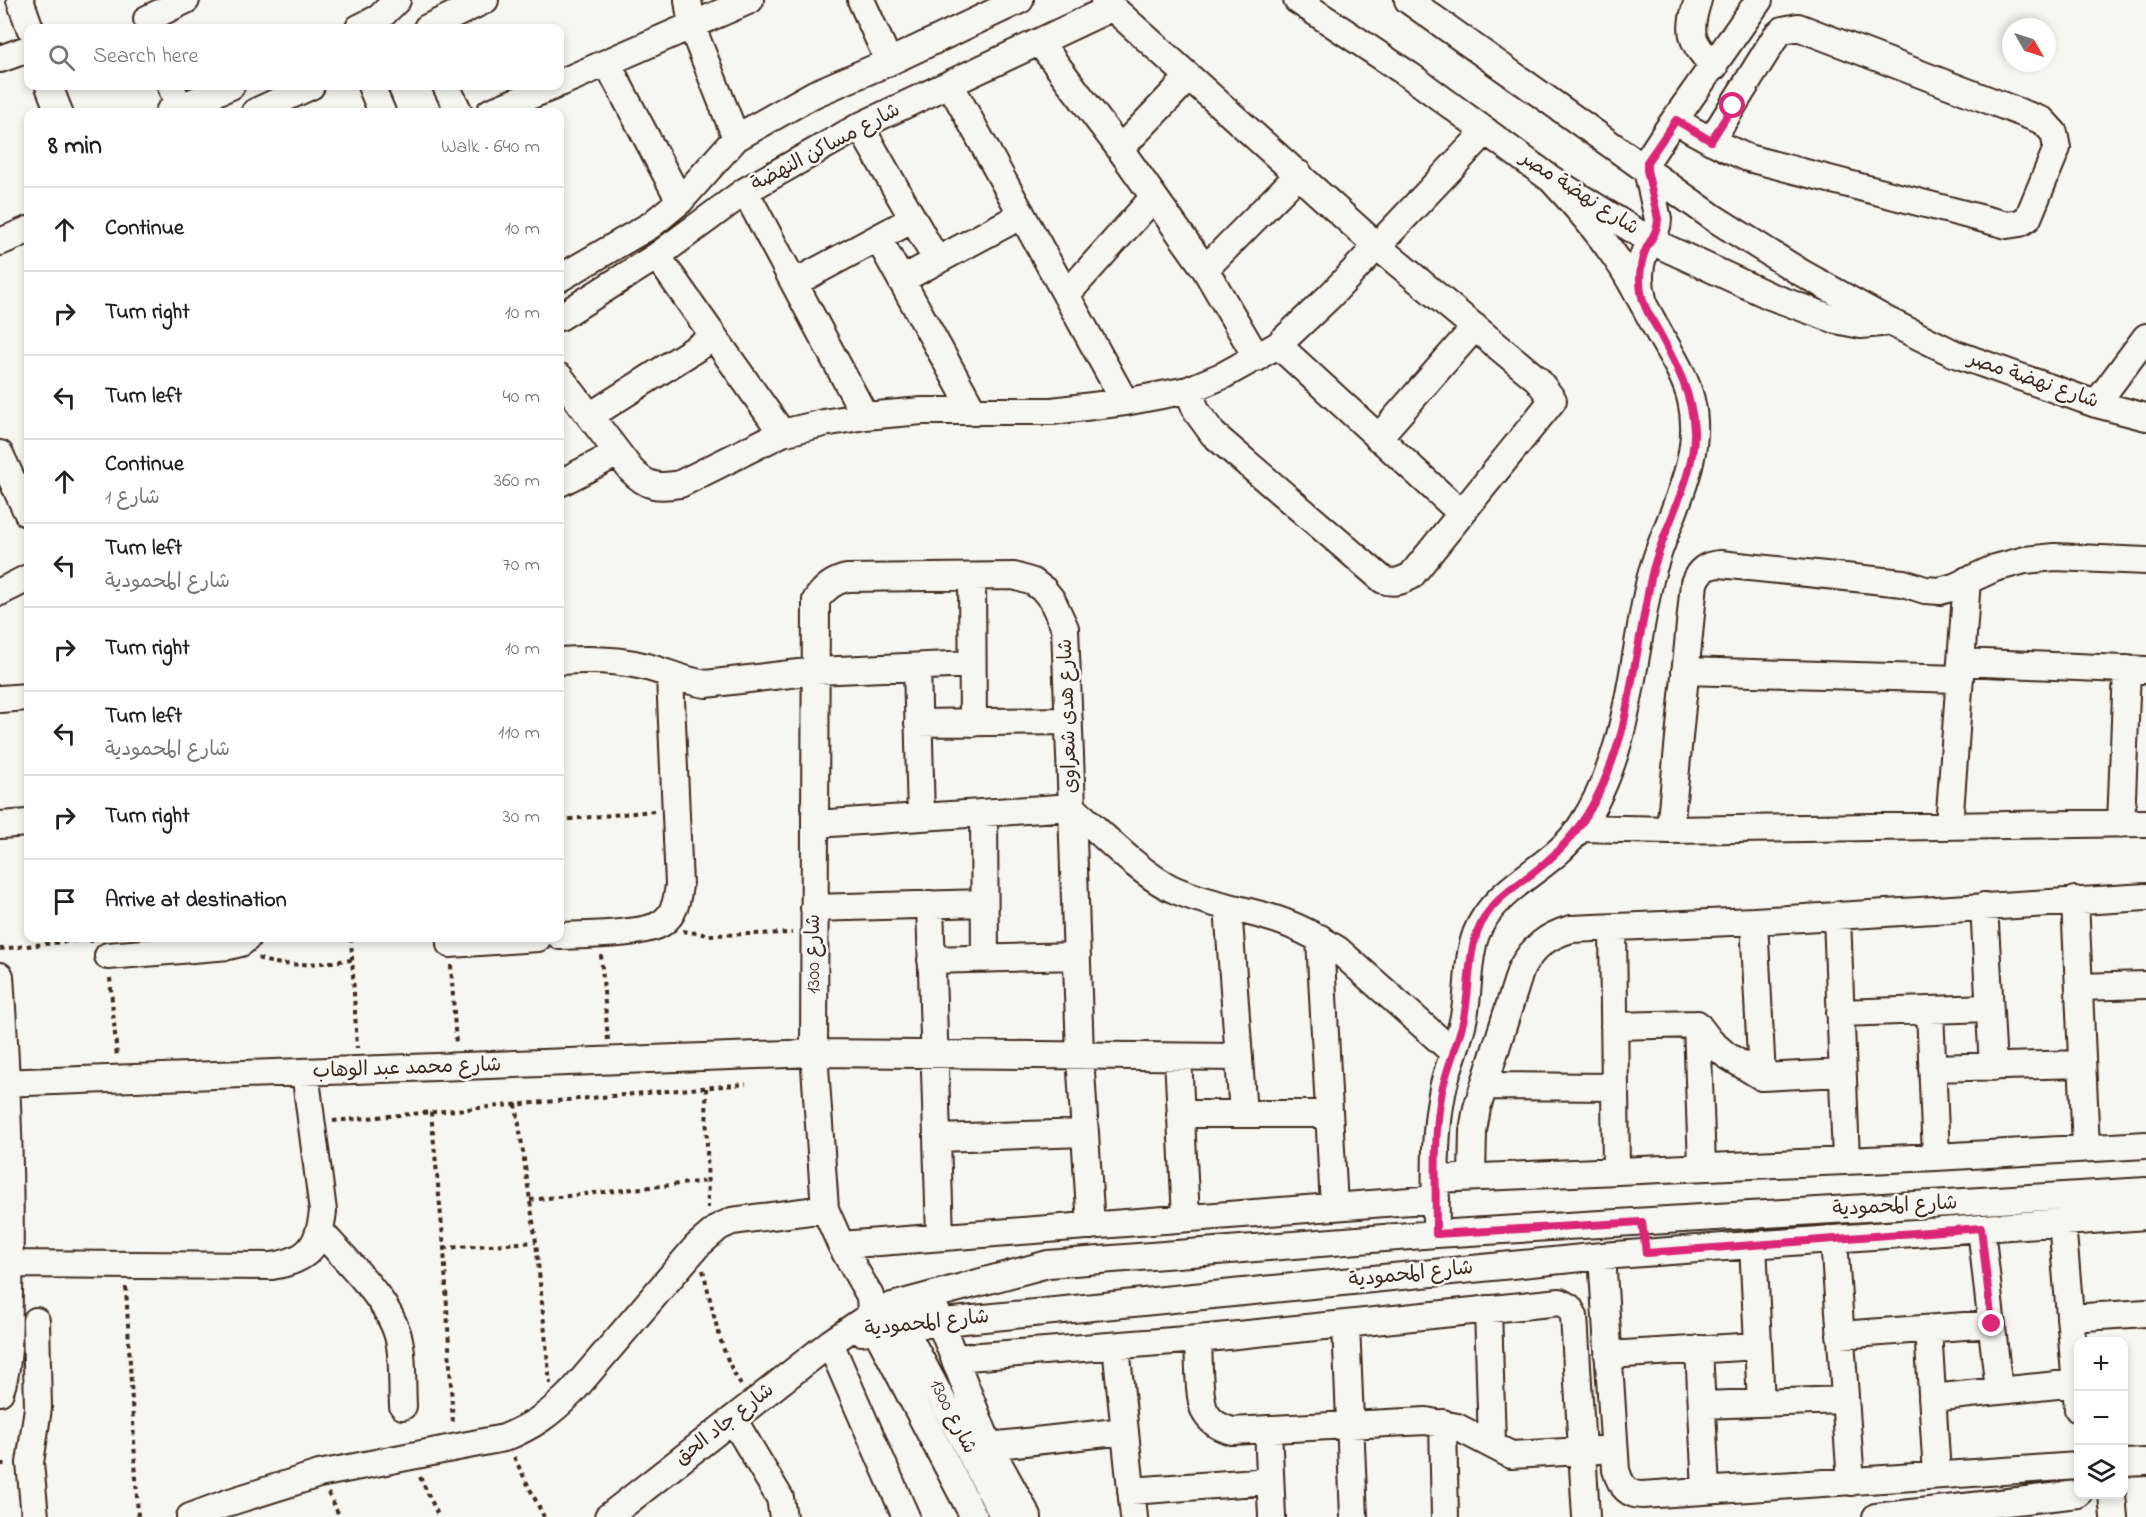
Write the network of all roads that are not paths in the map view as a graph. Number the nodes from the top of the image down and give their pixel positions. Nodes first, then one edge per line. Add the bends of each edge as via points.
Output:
1 (20, 0) edge
2 (186, 0) edge
3 (397, 0) edge
4 (485, 0) edge
5 (688, 0) edge
6 (750, 0) edge
7 (861, 0) edge
8 (1020, 0) edge
9 (1297, 0) edge
10 (1408, 0) edge
11 (1698, 0) edge
12 (1759, 0) edge
13 (1107, 4) edge
14 (145, 16) edge
15 (29, 24) edge
16 (367, 24) edge
17 (435, 24) edge
18 (692, 27) junction
19 (1040, 43) junction
20 (24, 50) edge
21 (0, 59) edge
22 (889, 62) junction
23 (607, 63) junction
24 (1714, 67) junction
25 (1188, 78) junction
26 (564, 81) edge
27 (950, 84) junction
28 (51, 90) edge
29 (216, 90) edge
30 (302, 90) edge
31 (373, 90) edge
32 (448, 90) edge
33 (544, 90) edge
34 (173, 102) edge
35 (58, 108) edge
36 (264, 108) edge
37 (380, 108) edge
38 (457, 108) edge
39 (500, 108) edge
40 (1676, 120) junction
41 (860, 126) junction
42 (1486, 131) junction
43 (736, 138) junction
44 (1711, 141) junction
45 (1120, 149) junction
46 (1647, 170) junction
47 (1299, 174) junction
48 (1551, 179) junction
49 (745, 191) junction
50 (1154, 197) junction
51 (680, 201) junction
52 (1022, 215) junction
53 (913, 219) junction
54 (24, 232) edge
55 (878, 238) junction
56 (1651, 241) junction
57 (0, 242) edge
58 (1377, 246) junction
59 (657, 256) junction
60 (937, 261) junction
61 (1205, 269) junction
62 (564, 276) edge
63 (901, 280) junction
64 (794, 283) junction
65 (1066, 295) junction
66 (1644, 306) junction
67 (564, 314) edge
68 (1890, 322) junction
69 (1475, 327) junction
70 (714, 337) junction
71 (2146, 337) edge
72 (1268, 351) junction
73 (564, 382) edge
74 (1188, 390) junction
75 (1125, 402) junction
76 (2096, 404) junction
77 (974, 412) junction
78 (590, 416) junction
79 (865, 416) junction
80 (2146, 417) edge
81 (782, 433) junction
82 (1378, 438) junction
83 (618, 453) junction
84 (0, 454) edge
85 (564, 481) edge
86 (24, 505) edge
87 (1461, 513) junction
88 (2146, 561) edge
89 (972, 577) junction
90 (24, 580) edge
91 (1967, 580) junction
92 (0, 592) edge
93 (816, 600) joint
94 (564, 661) edge
95 (972, 664) junction
96 (917, 667) junction
97 (2136, 669) edge
98 (816, 671) junction
99 (1685, 671) junction
100 (1961, 671) junction
101 (670, 676) junction
102 (24, 697) edge
103 (0, 699) edge
104 (1069, 721) junction
105 (918, 723) junction
106 (973, 723) junction
107 (1072, 807) junction
108 (984, 813) junction
109 (921, 817) junction
110 (24, 823) edge
111 (2146, 823) edge
112 (815, 824) junction
113 (2121, 824) junction
114 (0, 825) edge
115 (1949, 826) junction
116 (1580, 828) junction
117 (1670, 830) junction
118 (2146, 897) edge
119 (2075, 900) junction
120 (984, 903) junction
121 (930, 904) junction
122 (1984, 906) junction
123 (1228, 907) junction
124 (814, 908) junction
125 (1837, 915) junction
126 (1754, 921) junction
127 (1613, 928) junction
128 (564, 936) edge
129 (1320, 938) junction
130 (239, 942) edge
131 (479, 942) edge
132 (450, 944) road end
133 (108, 956) road end
134 (1077, 956) junction
135 (985, 959) junction
136 (931, 960) junction
137 (0, 976) edge
138 (2146, 985) edge
139 (2079, 987) junction
140 (1989, 1008) junction
141 (1930, 1010) junction
142 (1840, 1013) junction
143 (1697, 1024) junction
144 (1614, 1026) junction
145 (1453, 1052) junction
146 (814, 1053) junction
147 (934, 1054) junction
148 (1080, 1056) junction
149 (1178, 1057) junction
150 (1239, 1057) junction
151 (2082, 1064) junction
152 (1993, 1066) junction
153 (1932, 1068) junction
154 (305, 1072) junction
155 (1842, 1073) junction
156 (1762, 1077) junction
157 (4, 1082) edge
158 (1484, 1086) junction
159 (1615, 1087) junction
160 (1180, 1114) junction
161 (1243, 1114) junction
162 (1329, 1114) junction
163 (1085, 1133) junction
164 (936, 1138) junction
165 (2146, 1145) edge
166 (2086, 1148) junction
167 (1936, 1156) junction
168 (1845, 1161) junction
169 (1702, 1166) junction
170 (1616, 1170) junction
171 (1472, 1176) junction
172 (1436, 1189) junction
173 (2146, 1191) edge
174 (1334, 1207) junction
175 (825, 1209) junction
176 (2146, 1216) edge
177 (1186, 1218) junction
178 (1642, 1222) junction
179 (2062, 1222) junction
180 (1091, 1226) junction
181 (1981, 1228) junction
182 (321, 1232) junction
183 (1436, 1234) junction
184 (940, 1237) junction
185 (1834, 1240) junction
186 (841, 1245) junction
187 (1753, 1245) junction
188 (1646, 1253) junction
189 (1602, 1256) junction
190 (9, 1264) junction
191 (930, 1296) junction
192 (1488, 1309) junction
193 (4, 1311) edge
194 (2146, 1313) edge
195 (883, 1315) junction
196 (2070, 1318) junction
197 (36, 1321) dead end
198 (940, 1322) junction
199 (1346, 1324) junction
200 (1992, 1324) junction
201 (1928, 1329) junction
202 (1840, 1335) junction
203 (837, 1338) junction
204 (1198, 1339) junction
205 (1758, 1346) junction
206 (1116, 1347) junction
207 (1699, 1349) junction
208 (1608, 1354) junction
209 (955, 1358) junction
210 (2074, 1361) edge
211 (2074, 1383) edge
212 (1999, 1391) junction
213 (0, 1392) edge
214 (1932, 1398) junction
215 (1845, 1400) junction
216 (1761, 1403) junction
217 (1702, 1405) junction
218 (403, 1406) dead end
219 (743, 1411) junction
220 (1443, 1423) junction
221 (1351, 1425) junction
222 (1268, 1429) junction
223 (1125, 1431) junction
224 (1492, 1444) junction
225 (989, 1446) junction
226 (1614, 1449) junction
227 (1582, 1451) junction
228 (2146, 1462) edge
229 (2128, 1463) edge
230 (2074, 1466) edge
231 (1937, 1475) junction
232 (1270, 1481) junction
233 (1851, 1482) junction
234 (1706, 1490) junction
235 (1131, 1491) junction
236 (2074, 1495) edge
237 (2112, 1499) edge
238 (234, 1509) edge
239 (623, 1512) edge
240 (35, 1517) edge
241 (190, 1517) edge
242 (783, 1517) edge
243 (906, 1517) edge
244 (974, 1517) edge
245 (1004, 1517) edge
246 (1028, 1517) edge
247 (1134, 1517) edge
248 (1272, 1517) edge
249 (1354, 1517) edge
250 (1445, 1517) edge
251 (1586, 1517) edge
252 (1876, 1517) edge
253 (2114, 1517) edge

1 - 15 street
2 - 14 street
3 - 16 street
4 - 17 street
5 - 18 street
6 - 18 street
7 - 22 street
8 - 22 street
9 - 42 street, شارع نهضة مصر
10 - 46 street, شارع نهضة مصر
11 - 24 street via 1692,29 1695,46
12 - 24 street
13 - 19 street, شارع مساكن النهضة
13 - 25 street
18 - 23 street
18 - 43 street
19 - 27 street, شارع مساكن النهضة
19 - 45 street
20 - 21 street
22 - 43 street via 814,94
23 - 26 street
23 - 51 street
24 - 40 street
25 - 45 street
25 - 47 street
27 - 41 street, شارع مساكن النهضة
27 - 52 street
28 - 35 street
29 - 34 street
30 - 36 street
31 - 37 street
32 - 38 street
33 - 39 street
40 - 44 street
40 - 46 street via 1649,158
41 - 49 street, شارع مساكن النهضة
41 - 53 street
42 - 48 street, شارع نهضة مصر
42 - 58 street
43 - 51 street
44 - 44 street via 1774,166 2007,225 2028,218 2057,148 2054,133 2043,121 1798,27 1776,36
45 - 50 street
46 - 56 street via 1658,219
46 - 68 street, شارع نهضة مصر via 1761,249
47 - 58 street
47 - 61 street
48 - 56 street, شارع نهضة مصر
48 - 66 street via 1602,239
49 - 59 street, شارع مساكن النهضة
49 - 64 street
50 - 61 street
50 - 65 street
51 - 62 street via 651,225
52 - 60 street
52 - 65 street
53 - 55 street
53 - 60 street
54 - 57 street
55 - 63 street
55 - 64 street
56 - 66 street via 1640,275
56 - 68 street, شارع نهضة مصر via 1770,296 1836,320 1861,325
58 - 69 street
58 - 72 street via 1329,297
59 - 67 street, شارع مساكن النهضة
59 - 70 street
60 - 63 street
61 - 72 street
63 - 77 street
64 - 79 street
65 - 75 street
66 - 116 street via 1680,370 1691,400 1694,433 1690,465 1650,583 1622,732 1611,765
68 - 76 street, شارع نهضة مصر via 1953,353
69 - 82 street
69 - 87 street via 1537,379 1553,400
70 - 78 street
70 - 81 street
71 - 76 street
72 - 74 street
72 - 82 street
73 - 78 street
74 - 75 street
74 - 87 street via 1197,412 1213,434 1383,580 1391,583 1411,576
75 - 77 street via 1052,411
76 - 80 street, شارع نهضة مصر
77 - 79 street
78 - 83 street
79 - 81 street
81 - 83 street via 680,484 662,487 639,479
82 - 87 street
83 - 85 street
84 - 86 street
88 - 91 street via 2055,557 2025,560
89 - 93 street, شارع هدى شعراوى via 847,578 829,585
89 - 95 street
89 - 104 street, شارع هدى شعراوى via 1014,576 1033,582 1052,600 1065,628
90 - 92 street
91 - 99 street via 1940,591 1904,583 1711,564 1703,568 1694,583
91 - 100 street
93 - 98 street, شارع 1300
94 - 101 street via 621,661
95 - 96 street
95 - 106 street
96 - 98 street
96 - 105 street
97 - 100 street
97 - 113 street
98 - 101 street via 706,684
98 - 112 street, شارع 1300
99 - 100 street
99 - 117 street
100 - 115 street
101 - 128 street via 679,885 676,907 662,923 642,930
102 - 103 street
104 - 106 street
104 - 107 street, شارع هدى شعراوى
105 - 106 street
105 - 109 street
107 - 108 street
107 - 123 street, شارع هدى شعراوى via 1153,878 1175,890
107 - 134 street
108 - 109 street
108 - 120 street
109 - 112 street
110 - 114 street
111 - 113 street
112 - 124 street, شارع 1300
113 - 115 street
115 - 117 street
116 - 117 street
116 - 145 street via 1560,850 1492,907 1477,933 1469,962 1463,1023
118 - 119 street
119 - 122 street
119 - 139 street
120 - 121 street
120 - 135 street
121 - 124 street
121 - 136 street
122 - 125 street
122 - 140 street
123 - 129 street, شارع هدى شعراوى via 1270,917
123 - 150 street
124 - 146 street, شارع 1300
125 - 126 street
125 - 142 street
126 - 127 street
126 - 156 street
127 - 144 street
127 - 158 street via 1571,929 1541,942 1529,954
129 - 145 street, شارع هدى شعراوى
129 - 162 street
130 - 133 street
131 - 132 street
134 - 135 street
134 - 148 street
135 - 136 street
136 - 147 street
137 - 157 street
138 - 139 street
139 - 151 street
140 - 141 street
140 - 152 street
141 - 142 street
141 - 153 street
142 - 155 street
143 - 144 street
143 - 156 street via 1726,1055
143 - 169 street
144 - 159 street
145 - 172 street via 1439,1115
146 - 147 street, شارع محمد عبد الوهاب
146 - 154 street, شارع محمد عبد الوهاب
146 - 175 street, شارع 1300
147 - 148 street, شارع محمد عبد الوهاب
147 - 164 street
148 - 149 street, شارع محمد عبد الوهاب
148 - 163 street
149 - 150 street, شارع محمد عبد الوهاب
149 - 160 street
150 - 161 street
151 - 152 street
151 - 166 street
152 - 153 street
153 - 167 street
154 - 157 street, شارع محمد عبد الوهاب
154 - 182 street via 324,1211
155 - 156 street
155 - 168 street
157 - 190 street
158 - 159 street
158 - 171 street via 1473,1131
159 - 170 street
160 - 161 street
160 - 177 street
161 - 162 street
162 - 174 street
163 - 164 street
163 - 180 street
164 - 184 street
165 - 166 street
166 - 167 street
167 - 168 street
168 - 169 street
169 - 170 street
170 - 171 street
171 - 172 street
172 - 174 street
172 - 183 street
173 - 178 street, شارع المحمودية
174 - 177 street
175 - 186 street, شارع 1300
175 - 238 street via 732,1221 719,1227 572,1392 553,1412 530,1427 504,1438 319,1474
176 - 179 street, شارع المحمودية
177 - 180 street
178 - 183 street, شارع المحمودية
178 - 188 street
179 - 181 street, شارع المحمودية
179 - 196 street
180 - 184 street
181 - 185 street, شارع المحمودية
181 - 200 street
182 - 190 street via 310,1250 293,1262 272,1266
182 - 218 street via 389,1313 400,1344
183 - 191 street, شارع المحمودية via 1048,1264
184 - 186 street
185 - 187 street, شارع المحمودية
185 - 202 street
186 - 195 street, شارع 1300
187 - 188 street, شارع المحمودية
187 - 205 street
188 - 189 street, شارع المحمودية
189 - 198 street, شارع المحمودية
189 - 208 street
190 - 193 street
191 - 195 street, شارع المحمودية
191 - 198 street
192 - 199 street
192 - 224 street
192 - 227 street via 1560,1302 1572,1311
193 - 213 street via 6,1374
194 - 196 street
195 - 198 street, شارع المحمودية
195 - 203 street, شارع المحمودية
195 - 244 street, شارع 1300
195 - 245 street, شارع 1300
196 - 210 street
197 - 240 street via 38,1408 30,1463
198 - 209 street
199 - 204 street
199 - 221 street
200 - 201 street
200 - 212 street
201 - 202 street
201 - 214 street
202 - 215 street
203 - 219 street, شارع جاد الحق
203 - 243 street
204 - 206 street
204 - 222 street via 1202,1401 1212,1421 1232,1431
205 - 207 street
205 - 216 street
206 - 209 street
206 - 223 street
207 - 208 street
207 - 217 street
208 - 226 street
209 - 225 street
211 - 212 street
212 - 214 street
214 - 231 street
215 - 216 street
215 - 233 street
216 - 217 street
217 - 234 street
219 - 239 street, شارع جاد الحق
219 - 242 street via 780,1498
220 - 221 street
220 - 224 street
220 - 250 street
221 - 222 street
221 - 249 street
222 - 232 street
223 - 225 street
223 - 235 street
224 - 227 street via 1510,1455
225 - 246 street
226 - 227 street
226 - 234 street via 1619,1482 1630,1493
227 - 251 street
228 - 229 street
230 - 231 street
231 - 233 street
232 - 235 street
232 - 248 street
233 - 234 street
235 - 247 street
236 - 252 street
237 - 253 street
238 - 241 street

